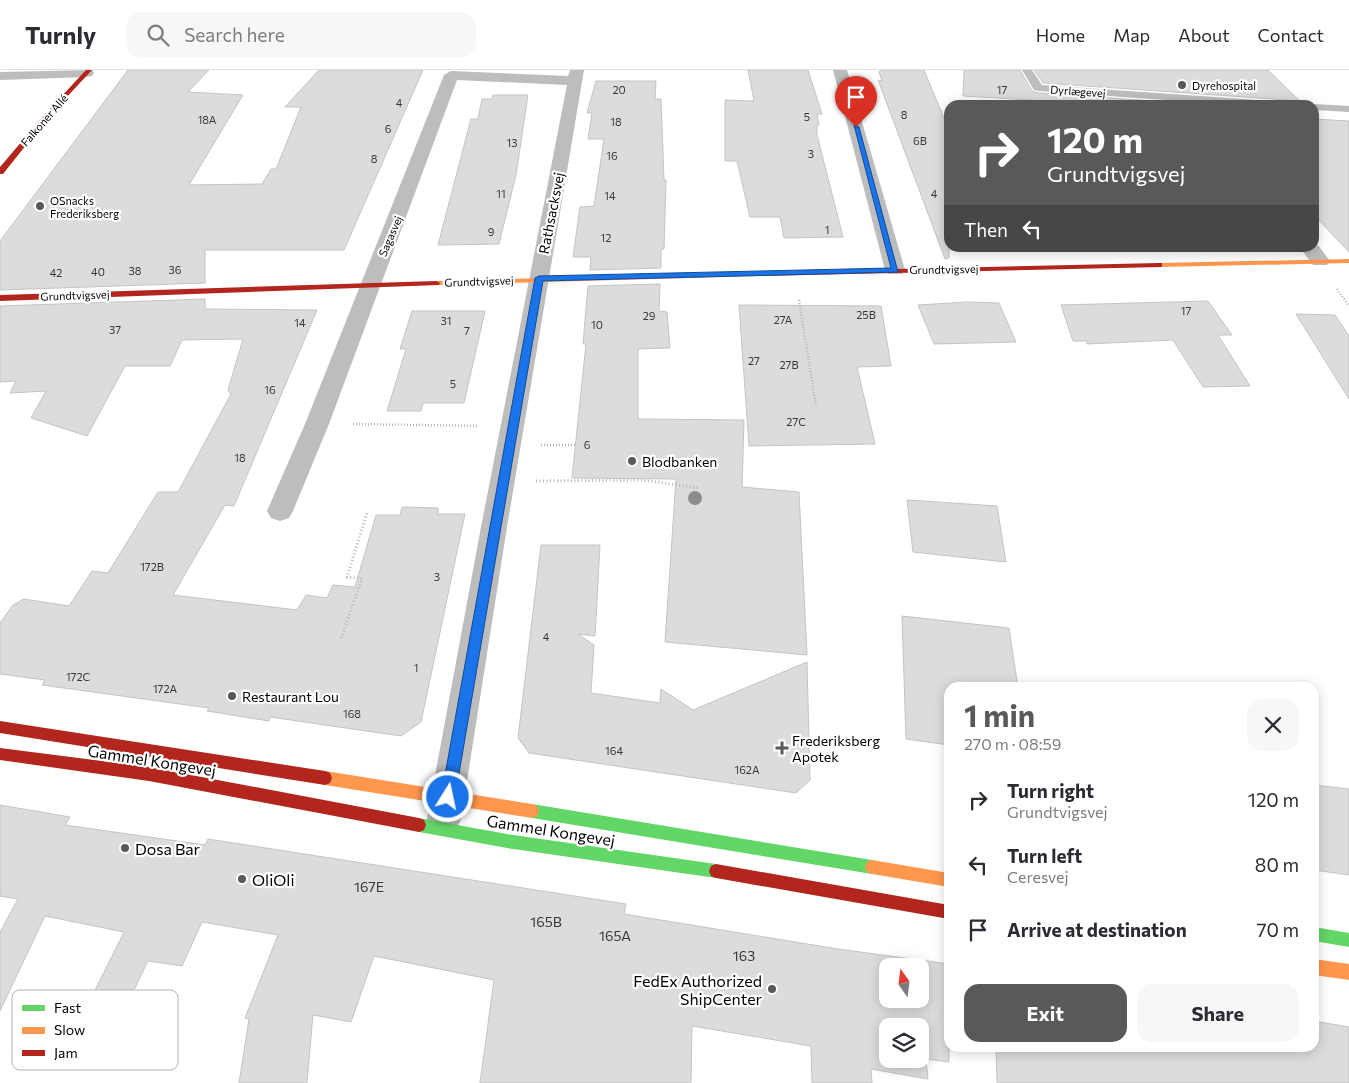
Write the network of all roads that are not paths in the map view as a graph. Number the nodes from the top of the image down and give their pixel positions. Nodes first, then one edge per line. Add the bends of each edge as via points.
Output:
1 (840, 70) edge
2 (1027, 70) edge
3 (88, 72) edge
4 (576, 75) edge
5 (0, 76) edge
6 (1214, 100) edge
7 (1319, 107) edge
8 (1349, 109) edge
9 (0, 172) edge
10 (1315, 254) edge
11 (1349, 261) edge
12 (895, 270) junction
13 (539, 278) junction
14 (369, 284) junction
15 (0, 298) edge
16 (280, 511) dead end
17 (0, 727) edge
18 (0, 754) edge
19 (448, 797) junction
20 (442, 828) junction
21 (944, 879) edge
22 (944, 911) edge
23 (1319, 935) edge
24 (1349, 940) edge
25 (1319, 968) edge
26 (1349, 972) edge

1 - 12 street
2 - 6 lane, Dyrlægevej via 1038,88
3 - 5 street
3 - 9 street, Falkoner Allé
4 - 13 street, Rathsacksvej
4 - 14 street, Sagasvej via 451,75
7 - 8 lane
10 - 11 street, Grundtvigsvej
10 - 12 street, Grundtvigsvej
12 - 13 street, Grundtvigsvej
13 - 14 street, Grundtvigsvej
13 - 19 street, Rathsacksvej
14 - 15 street, Grundtvigsvej
14 - 16 street, Sagasvej via 317,424
17 - 19 street, Gammel Kongevej
18 - 20 street, Gammel Kongevej via 148,774
19 - 20 street, Rathsacksvej
19 - 21 street, Gammel Kongevej
20 - 22 street, Gammel Kongevej
23 - 24 street
25 - 26 street

